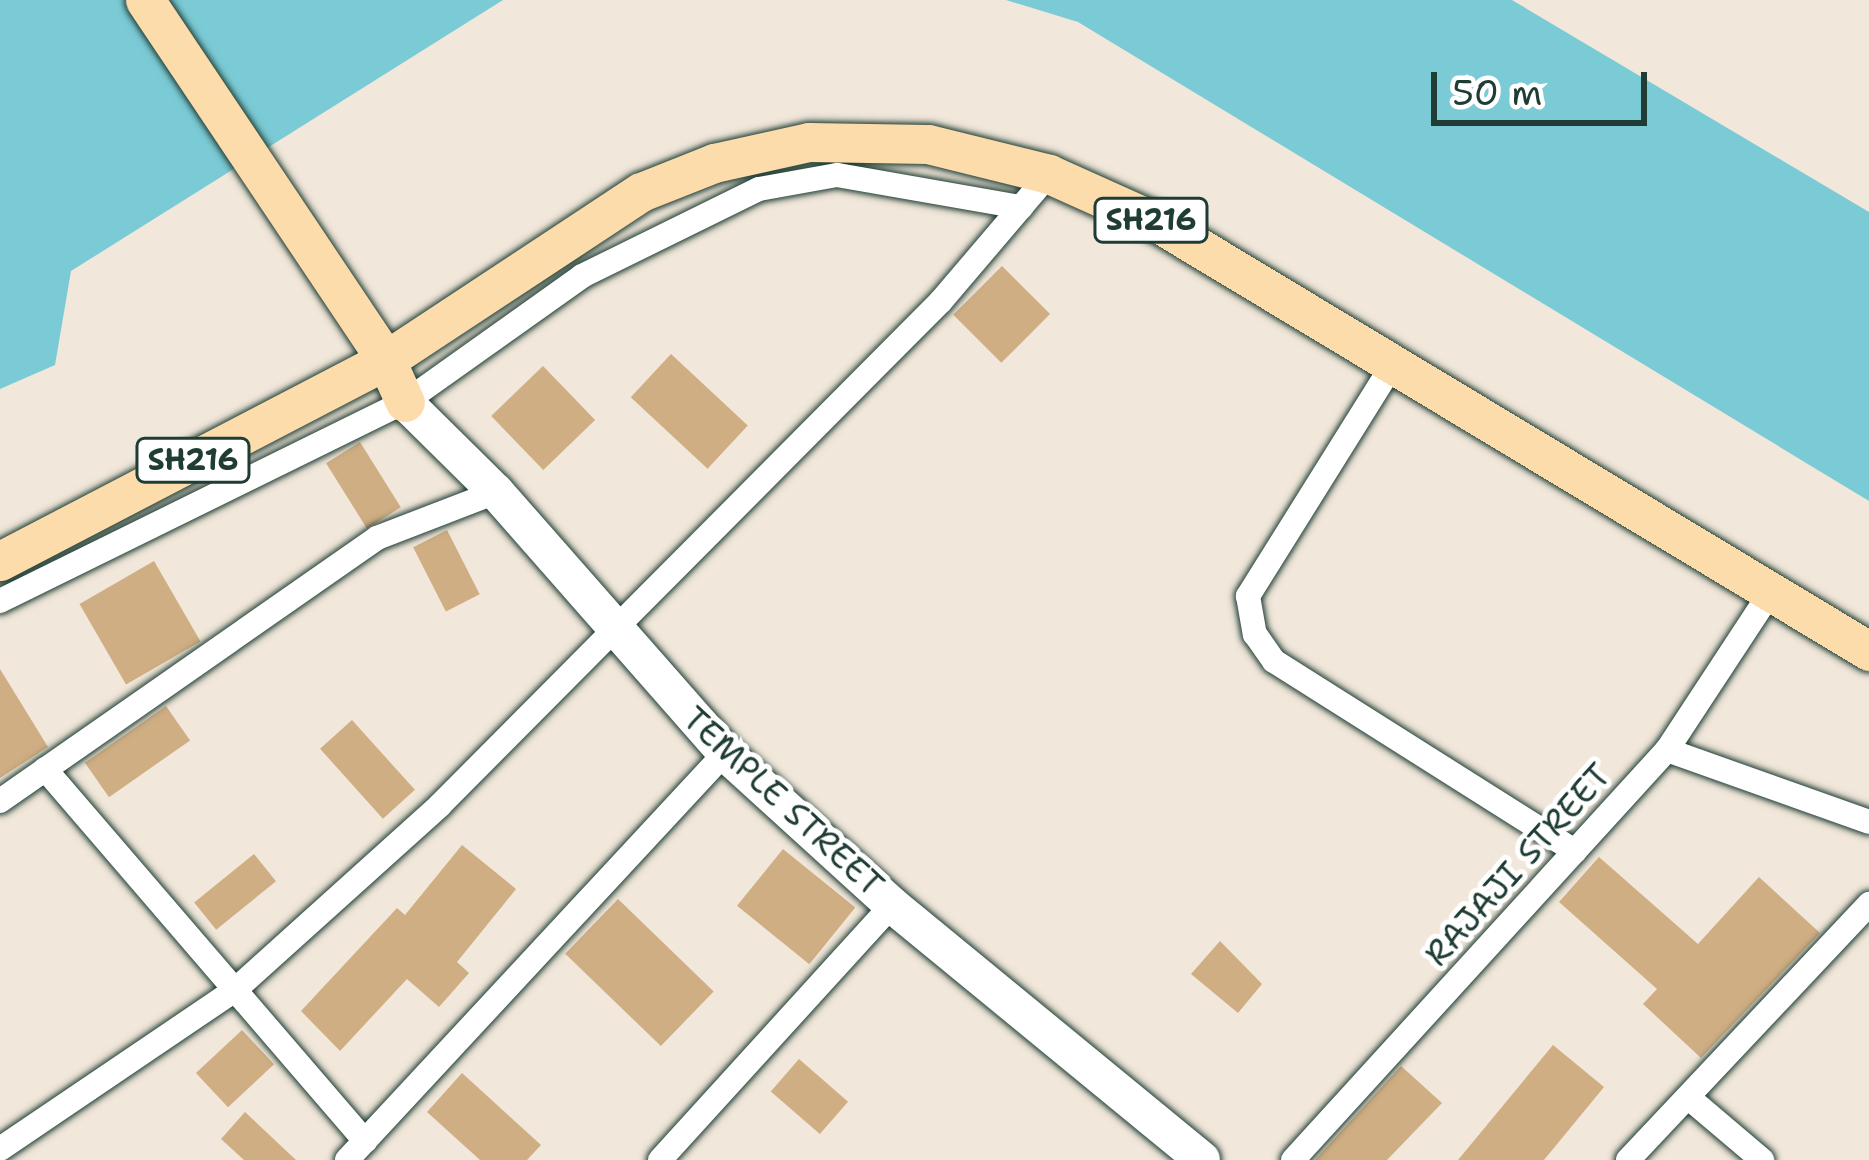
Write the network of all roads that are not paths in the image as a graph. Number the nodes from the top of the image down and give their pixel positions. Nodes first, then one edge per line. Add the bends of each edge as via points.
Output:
1 (145, 0) edge
2 (1049, 174) junction
3 (1021, 207) junction
4 (386, 360) junction
5 (1393, 364) junction
6 (405, 402) junction
7 (496, 492) junction
8 (0, 561) edge
9 (1768, 596) junction
10 (0, 601) edge
11 (611, 632) junction
12 (1869, 651) edge
13 (1667, 750) junction
14 (725, 753) junction
15 (45, 769) junction
16 (0, 801) edge
17 (1869, 822) edge
18 (1575, 851) junction
19 (1869, 904) edge
20 (892, 905) junction
21 (236, 988) junction
22 (1689, 1098) junction
23 (365, 1141) junction
24 (0, 1149) edge
25 (347, 1160) edge
26 (660, 1160) edge
27 (1202, 1160) edge
28 (1293, 1160) edge
29 (1628, 1160) edge
30 (1762, 1160) edge

1 - 4 main road
2 - 3 street
2 - 4 main road, SH216 via 928,144 809,142 714,163 641,192
2 - 5 main road, SH216 via 1160,224
3 - 6 street via 837,175 759,189 582,276
3 - 11 street via 941,301
4 - 6 main road
4 - 8 main road, SH216
5 - 9 main road, SH216
5 - 18 street via 1248,596 1255,634 1274,662
6 - 7 street, TEMPLE STREET
6 - 10 street
7 - 11 street, TEMPLE STREET
7 - 15 street via 377,538
9 - 12 main road, SH216
9 - 13 street, RAJAJI STREET
11 - 14 street, TEMPLE STREET
11 - 21 street via 440,805
13 - 17 street
13 - 18 street, RAJAJI STREET
14 - 20 street, TEMPLE STREET
14 - 23 street
15 - 16 street
15 - 21 street
18 - 28 street, RAJAJI STREET
19 - 22 street
20 - 26 street
20 - 27 street, TEMPLE STREET
21 - 23 street
21 - 24 street
22 - 29 street
22 - 30 street
23 - 25 street

